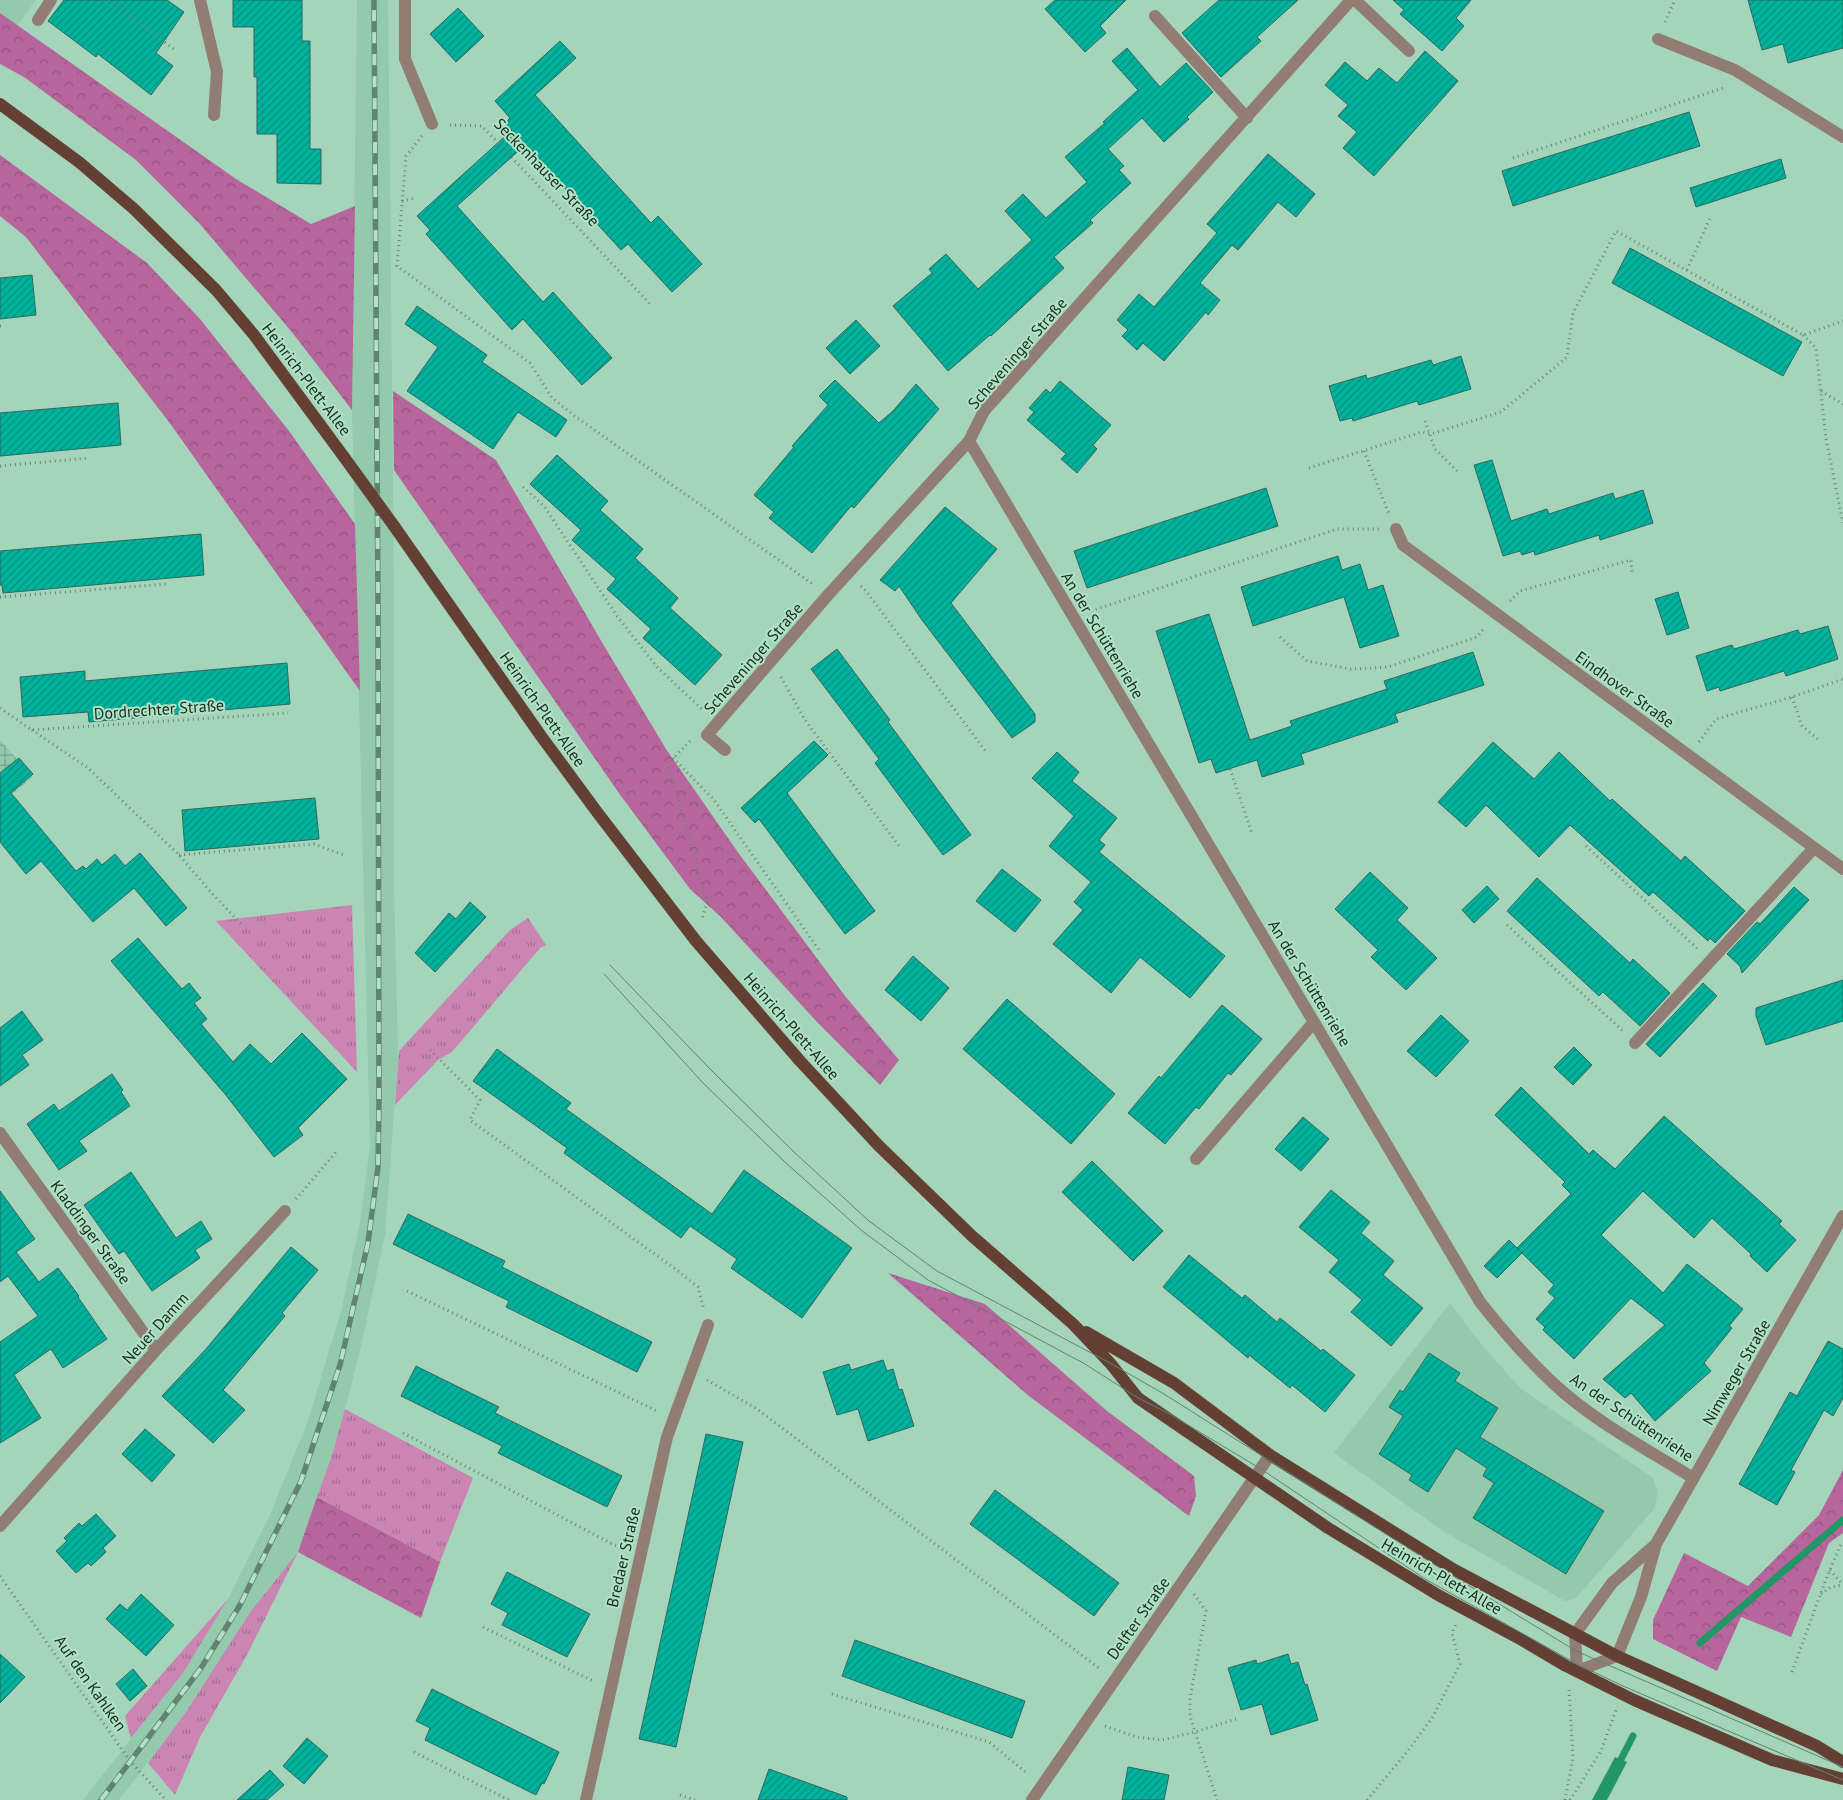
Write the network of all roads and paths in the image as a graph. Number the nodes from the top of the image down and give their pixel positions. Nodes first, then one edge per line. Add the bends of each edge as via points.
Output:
1 (51, 0) edge
2 (109, 0) edge
3 (200, 0) edge
4 (405, 0) edge
5 (1353, 0) edge
6 (1675, 0) edge
7 (1155, 16) dead end
8 (38, 20) dead end
9 (1658, 39) joint
10 (175, 50) dead end
11 (1409, 51) dead end
12 (1750, 79) junction
13 (0, 104) edge
14 (214, 115) dead end
15 (1247, 118) junction
16 (432, 124) junction
17 (1843, 137) edge
18 (1513, 158) dead end
19 (416, 198) dead end
20 (402, 201) junction
21 (1710, 218) dead end
22 (1687, 270) junction
23 (651, 305) dead end
24 (1843, 321) edge
25 (1804, 335) junction
26 (1820, 391) junction
27 (1843, 404) edge
28 (1425, 422) dead end
29 (1431, 434) junction
30 (969, 441) junction
31 (1364, 451) junction
32 (89, 458) dead end
33 (0, 466) edge
34 (1309, 468) dead end
35 (1457, 472) dead end
36 (523, 488) dead end
37 (1843, 523) edge
38 (1396, 529) junction
39 (1632, 573) dead end
40 (847, 575) junction
41 (167, 584) dead end
42 (828, 595) junction
43 (0, 597) edge
44 (1496, 615) junction
45 (1074, 616) junction
46 (1280, 637) dead end
47 (772, 661) junction
48 (1843, 679) edge
49 (1792, 697) junction
50 (0, 708) edge
51 (288, 713) dead end
52 (718, 723) junction
53 (32, 730) junction
54 (707, 735) junction
55 (1819, 740) dead end
56 (724, 750) dead end
57 (987, 753) dead end
58 (1688, 756) junction
59 (673, 758) junction
60 (1230, 768) dead end
61 (1252, 834) dead end
62 (898, 846) dead end
63 (1586, 846) dead end
64 (1814, 848) junction
65 (179, 855) junction
66 (344, 855) dead end
67 (1843, 869) edge
68 (241, 924) dead end
69 (1507, 926) dead end
70 (696, 941) junction
71 (819, 950) dead end
72 (1710, 961) junction
73 (1314, 1022) junction
74 (1635, 1043) joint
75 (430, 1050) dead end
76 (0, 1132) edge
77 (336, 1152) dead end
78 (1196, 1159) dead end
79 (285, 1211) joint
80 (1842, 1220) edge
81 (407, 1291) dead end
82 (1073, 1324) junction
83 (708, 1325) joint
84 (156, 1350) junction
85 (691, 1371) junction
86 (674, 1418) junction
87 (404, 1433) dead end
88 (1270, 1455) junction
89 (1255, 1478) junction
90 (1693, 1478) junction
91 (0, 1526) edge
92 (1843, 1543) edge
93 (1656, 1544) junction
94 (641, 1553) junction
95 (1830, 1570) junction
96 (0, 1576) edge
97 (1184, 1580) junction
98 (1843, 1585) edge
99 (1820, 1594) junction
100 (1462, 1608) junction
101 (483, 1627) dead end
102 (1575, 1634) junction
103 (1617, 1656) junction
104 (1577, 1672) junction
105 (1792, 1672) dead end
106 (1115, 1680) junction
107 (611, 1688) junction
108 (832, 1694) dead end
109 (1621, 1694) junction
110 (1239, 1718) dead end
111 (1087, 1721) junction
112 (1195, 1732) junction
113 (414, 1752) dead end
114 (1843, 1762) edge
115 (1843, 1779) edge
116 (1042, 1785) junction
117 (680, 1795) dead end
118 (166, 1800) edge
119 (509, 1800) edge
120 (586, 1800) edge
121 (695, 1800) edge
122 (1032, 1800) edge
123 (1217, 1800) edge
124 (1367, 1800) edge
125 (1565, 1800) edge
126 (1570, 1800) edge

1 - 8 street
2 - 10 path
3 - 14 street via 217,72
4 - 16 street via 406,58
5 - 11 street
5 - 15 street, Scheveninger Straße
6 - 9 path
7 - 15 street
9 - 12 street
12 - 17 street
12 - 18 path
13 - 70 main road, Heinrich-Plett-Allee, bridge via 79,162 134,209 216,290 254,335 394,526 546,744
15 - 30 street, Scheveninger Straße via 984,411
16 - 20 path via 406,156
16 - 23 path, Seckenhauser Straße via 482,126
19 - 20 path
20 - 42 path via 397,266 530,363 552,398 576,417
21 - 22 path
22 - 25 path
22 - 29 path via 1616,231 1573,313 1567,357 1501,412
24 - 25 path
25 - 26 path via 1816,348
26 - 27 path
26 - 37 path via 1826,440
28 - 29 path
29 - 31 path via 1422,432
29 - 35 path via 1435,449
30 - 40 street, Scheveninger Straße
30 - 45 street, An der Schüttenriehe
31 - 34 path
31 - 38 path
32 - 33 path
36 - 52 path via 544,506 617,616 657,667
38 - 44 street, Eindhover Straße via 1403,546
38 - 45 path via 1337,529
39 - 44 path via 1630,560 1520,591
40 - 42 street, Scheveninger Straße
40 - 57 path via 866,591
41 - 43 path
42 - 47 street, Scheveninger Straße
44 - 46 path via 1477,637 1388,668 1351,669 1307,660
44 - 58 street, Eindhover Straße
45 - 73 street, An der Schüttenriehe
47 - 52 street, Scheveninger Straße
47 - 62 path via 805,720
48 - 49 path
49 - 55 path via 1802,726
49 - 58 path via 1716,719
50 - 53 path
51 - 53 path, Dordrechter Straße
52 - 54 street, Scheveninger Straße
53 - 65 path via 88,768
54 - 56 street, Scheveninger Straße
54 - 59 path via 688,742
58 - 64 street, Eindhover Straße
59 - 70 path via 668,764 707,902
59 - 71 path via 714,800
60 - 61 path
63 - 72 path
64 - 67 street, Eindhover Straße
64 - 72 street
65 - 66 path via 314,844
65 - 68 path
69 - 74 path
70 - 82 main road, Heinrich-Plett-Allee via 878,1145 972,1236
72 - 74 street
73 - 78 street
73 - 90 street, An der Schüttenriehe via 1480,1302 1517,1348 1588,1412
75 - 83 path via 480,1100 470,1120 698,1287
76 - 84 street, Kladdinger Straße
77 - 79 path
79 - 84 street, Neuer Damm
80 - 90 street, Nimweger Straße
81 - 86 path
82 - 88 main road, Heinrich-Plett-Allee via 1174,1383
82 - 89 main road, Heinrich-Plett-Allee via 1110,1362 1138,1398
83 - 85 street, Bredaer Straße
84 - 91 street, Neuer Damm
85 - 86 street, Bredaer Straße
85 - 106 path via 757,1409
86 - 94 street, Bredaer Straße
87 - 94 path via 614,1545
88 - 89 street, Delfter Straße
88 - 102 main road, Heinrich-Plett-Allee via 1453,1569
89 - 97 street, Delfter Straße
89 - 100 main road, Heinrich-Plett-Allee via 1328,1528
90 - 93 street, Nimweger Straße
92 - 95 path
93 - 102 street, Nimweger Straße via 1612,1583
93 - 103 street, Nimweger Straße via 1641,1597
94 - 107 street, Bredaer Straße
95 - 98 path
95 - 99 path
96 - 118 path, Auf den Kahlken via 130,1761
97 - 106 street, Delfter Straße
97 - 112 path via 1206,1611 1190,1698 1190,1716
98 - 99 path
99 - 105 path
100 - 104 main road, Heinrich-Plett-Allee
100 - 124 path via 1452,1634 1460,1664 1432,1718
101 - 107 path via 587,1680
102 - 103 main road, Heinrich-Plett-Allee
102 - 104 street
103 - 104 street
103 - 114 main road, Heinrich-Plett-Allee via 1817,1746
104 - 109 main road, Heinrich-Plett-Allee
104 - 125 path via 1568,1689 1573,1758
106 - 111 street, Delfter Straße
107 - 120 street, Bredaer Straße
108 - 116 path via 989,1742
109 - 115 main road, Heinrich-Plett-Allee via 1772,1760
109 - 126 path via 1601,1751
110 - 112 path
111 - 112 path via 1138,1737 1162,1740
111 - 116 street, Delfter Straße
112 - 123 path
113 - 119 path
116 - 122 street, Delfter Straße
117 - 121 path

